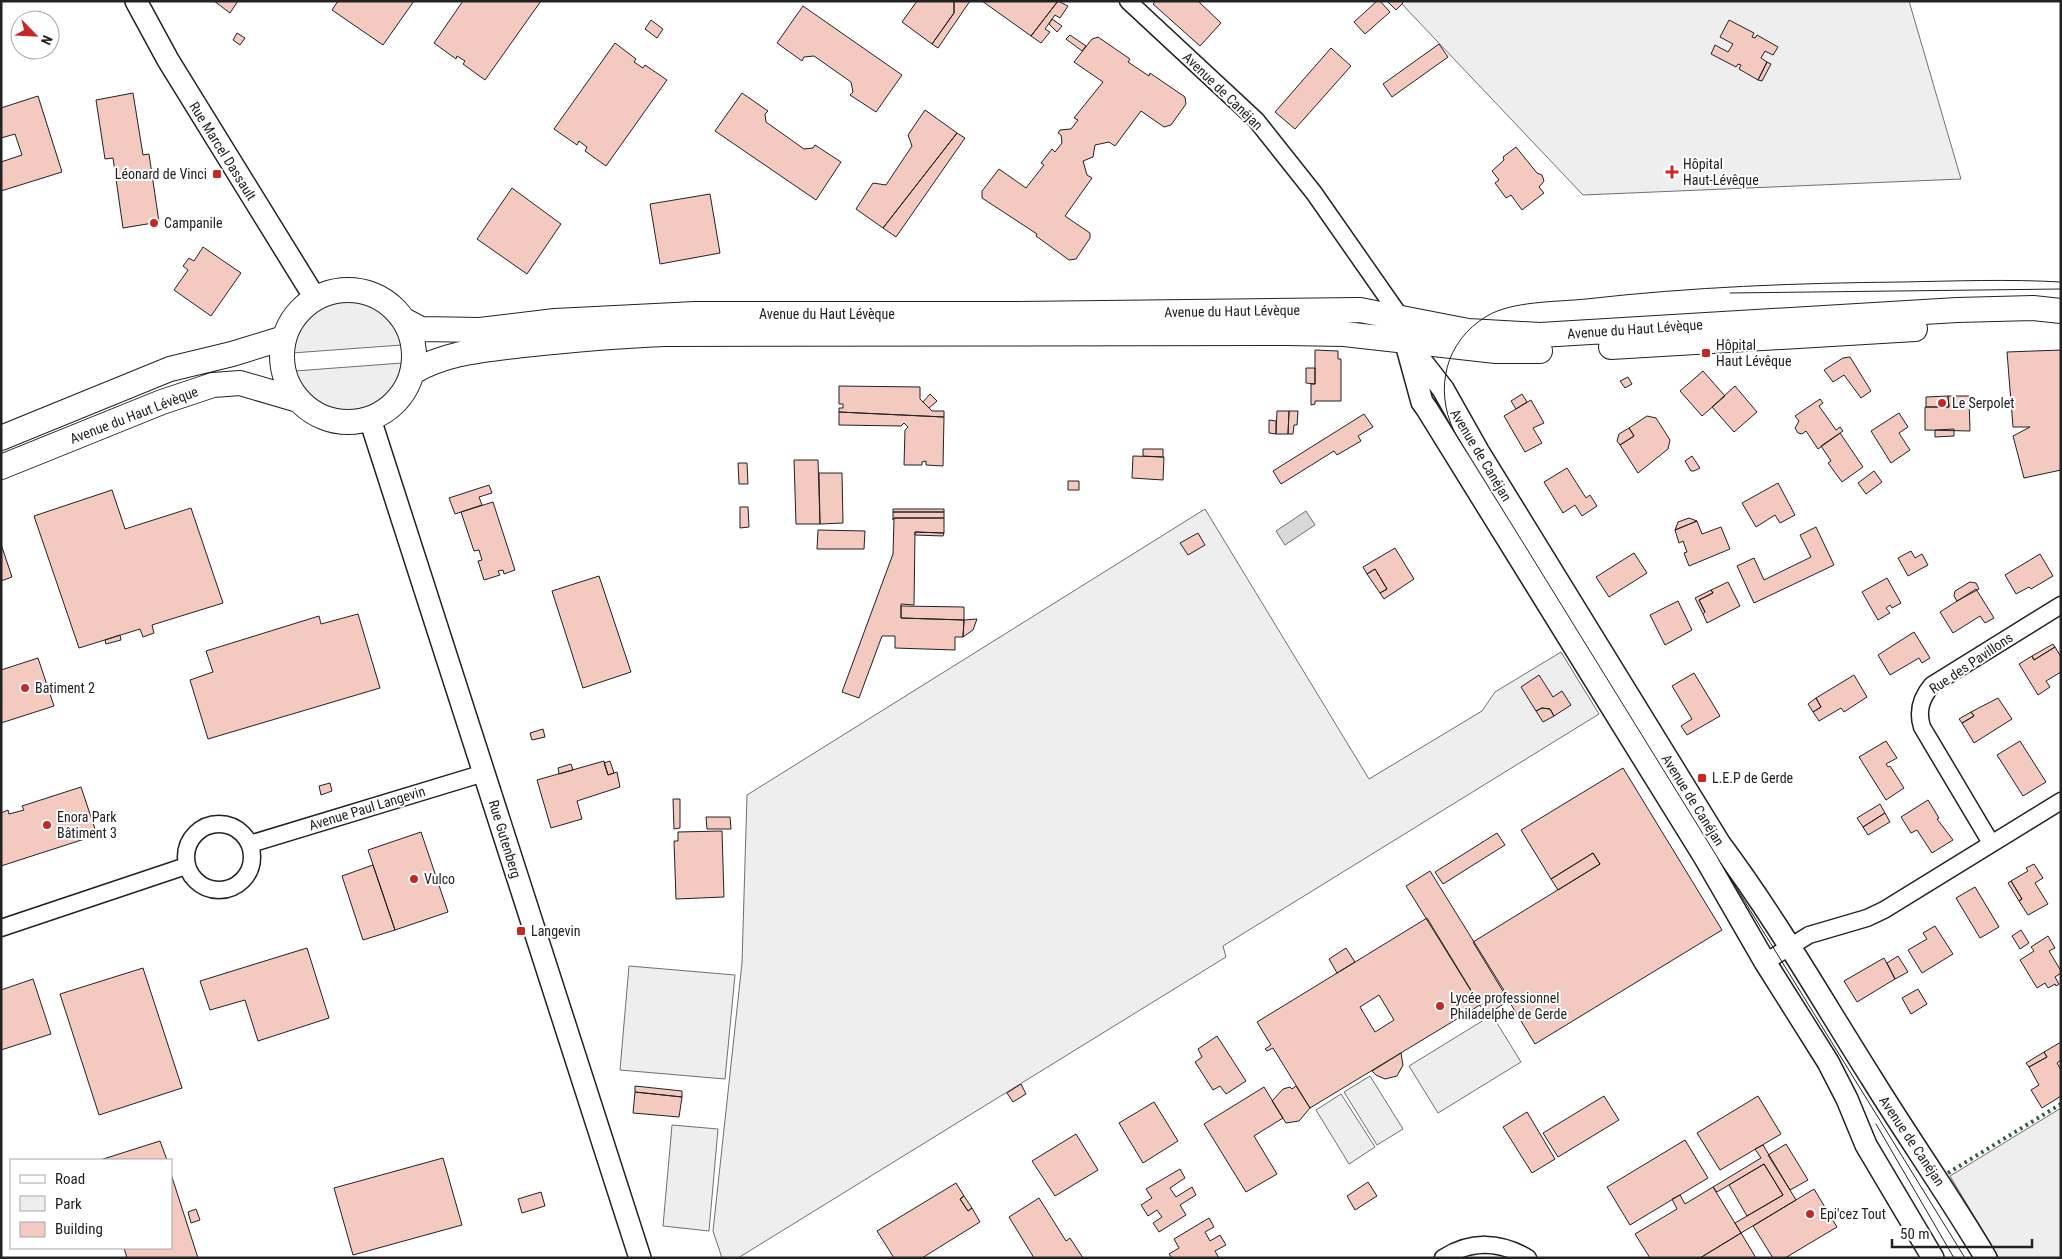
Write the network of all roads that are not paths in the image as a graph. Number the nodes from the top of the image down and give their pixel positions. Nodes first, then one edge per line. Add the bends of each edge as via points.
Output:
1 (136, 1) edge
2 (1128, 1) edge
3 (315, 298) junction
4 (2061, 311) edge
5 (2061, 316) edge
6 (404, 320) junction
7 (1403, 329) junction
8 (284, 338) junction
9 (413, 372) junction
10 (298, 400) junction
11 (370, 419) junction
12 (1, 438) edge
13 (1, 467) edge
14 (2061, 605) edge
15 (484, 773) junction
16 (2061, 801) edge
17 (1992, 843) junction
18 (250, 844) junction
19 (186, 866) junction
20 (1, 928) edge
21 (1790, 946) junction
22 (1765, 962) junction
23 (640, 1258) edge
24 (1443, 1258) edge
25 (1528, 1258) edge
26 (1933, 1258) edge
27 (1986, 1258) edge

1 - 3 street, Rue Marcel Dassault via 172,67
2 - 7 street, Avenue de Canéjan via 1256,120 1314,193
3 - 6 main road via 337,290 360,290 381,298
3 - 8 main road via 295,315
4 - 7 main road, Avenue du Haut Lévèque via 2032,308 1957,310 1540,335
5 - 7 main road, Avenue du Haut Lévèque via 2014,322 1496,351
6 - 7 main road, Avenue du Haut Lévèque via 421,329 480,330 565,321 695,314 1360,310
6 - 9 main road via 415,348
7 - 9 main road, Avenue du Haut Lévèque via 1344,334 664,334 575,339 455,354
7 - 21 street, Avenue de Canéjan via 1443,389 1710,829
7 - 22 street, Avenue de Canéjan via 1422,402 1705,858
8 - 10 main road via 280,363
8 - 12 main road, Avenue du Haut Lévèque via 170,369
9 - 11 main road via 404,392 389,409
10 - 11 main road via 313,413 330,421 350,423
10 - 13 main road, Avenue du Haut Lévèque via 240,383 213,385 162,402
11 - 15 street, Rue Gutenberg
14 - 17 street, Rue des Pavillons via 1932,685 1920,705 1922,727
15 - 18 street, Avenue Paul Langevin
15 - 23 street, Rue Gutenberg
16 - 17 street
17 - 21 street via 1884,910 1828,928
18 - 19 street via 234,827 212,824 193,835 185,855
18 - 19 street via 249,870 230,889 203,886 190,876
19 - 20 street
21 - 22 street
21 - 27 street, Avenue de Canéjan
22 - 26 street, Avenue de Canéjan via 1828,1062 1866,1145
24 - 25 street via 1452,1252 1483,1244 1503,1246

